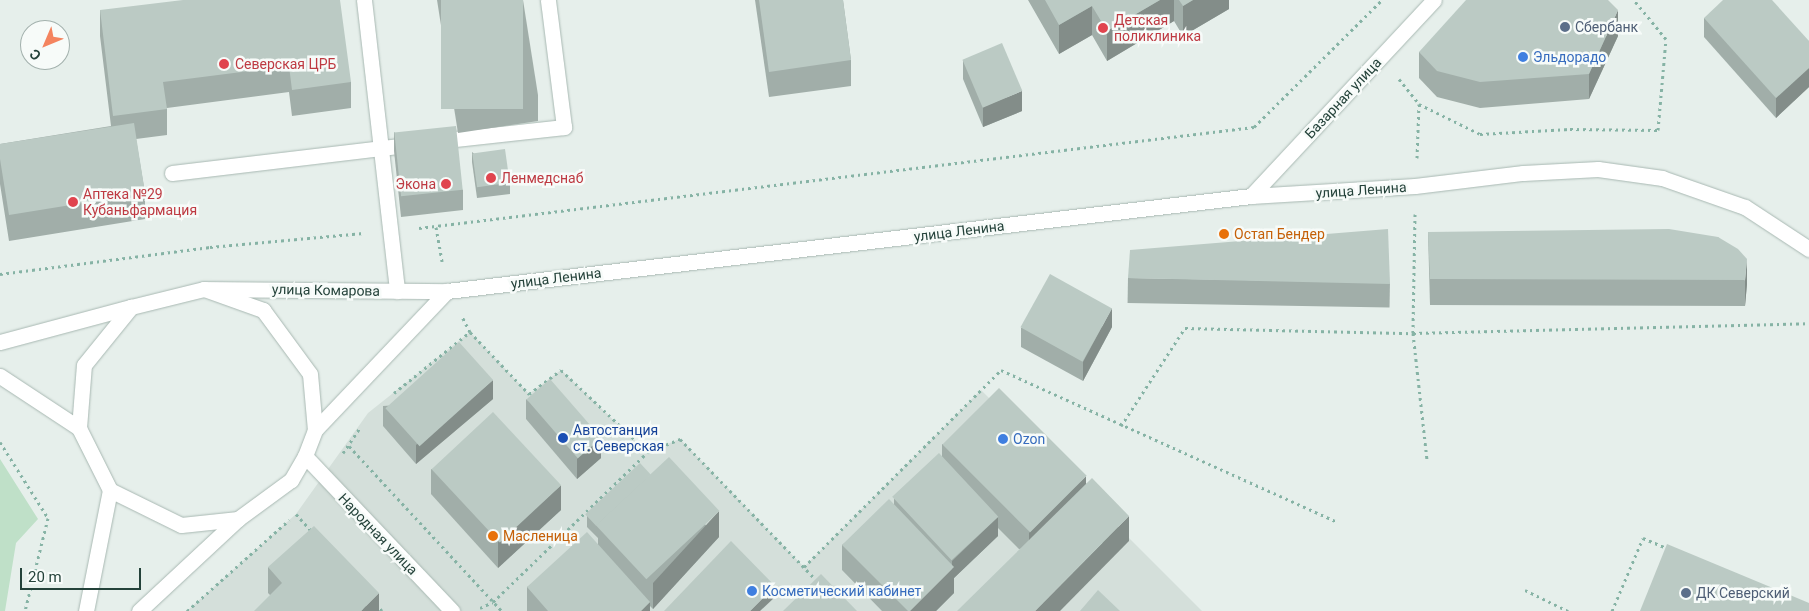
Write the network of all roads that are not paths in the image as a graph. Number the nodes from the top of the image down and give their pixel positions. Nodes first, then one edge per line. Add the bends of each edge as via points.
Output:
1 (364, 0) edge
2 (548, 0) edge
3 (1434, 0) edge
4 (382, 147) junction
5 (172, 172) dead end
6 (1251, 196) junction
7 (1809, 249) edge
8 (204, 289) junction
9 (397, 291) junction
10 (447, 291) junction
11 (131, 307) junction
12 (0, 342) edge
13 (0, 376) edge
14 (79, 428) junction
15 (315, 430) junction
16 (305, 456) junction
17 (110, 490) junction
18 (238, 519) junction
19 (86, 611) edge
20 (138, 611) edge
21 (452, 611) edge

1 - 4 street
2 - 4 street via 564,127
3 - 6 street, Базарная улица
4 - 5 street
4 - 9 street
6 - 7 street, улица Ленина via 1415,186 1523,173 1598,169 1662,178 1745,207
6 - 10 street, улица Ленина
8 - 9 street, улица Комарова
8 - 11 street
8 - 15 street via 263,310 310,374
9 - 10 street, улица Комарова
10 - 15 street
11 - 12 street
11 - 14 street via 84,365
13 - 14 street
14 - 17 street
15 - 16 street
16 - 18 street via 291,480
16 - 21 street, Народная улица
17 - 18 street via 181,526
17 - 19 street
18 - 20 street

